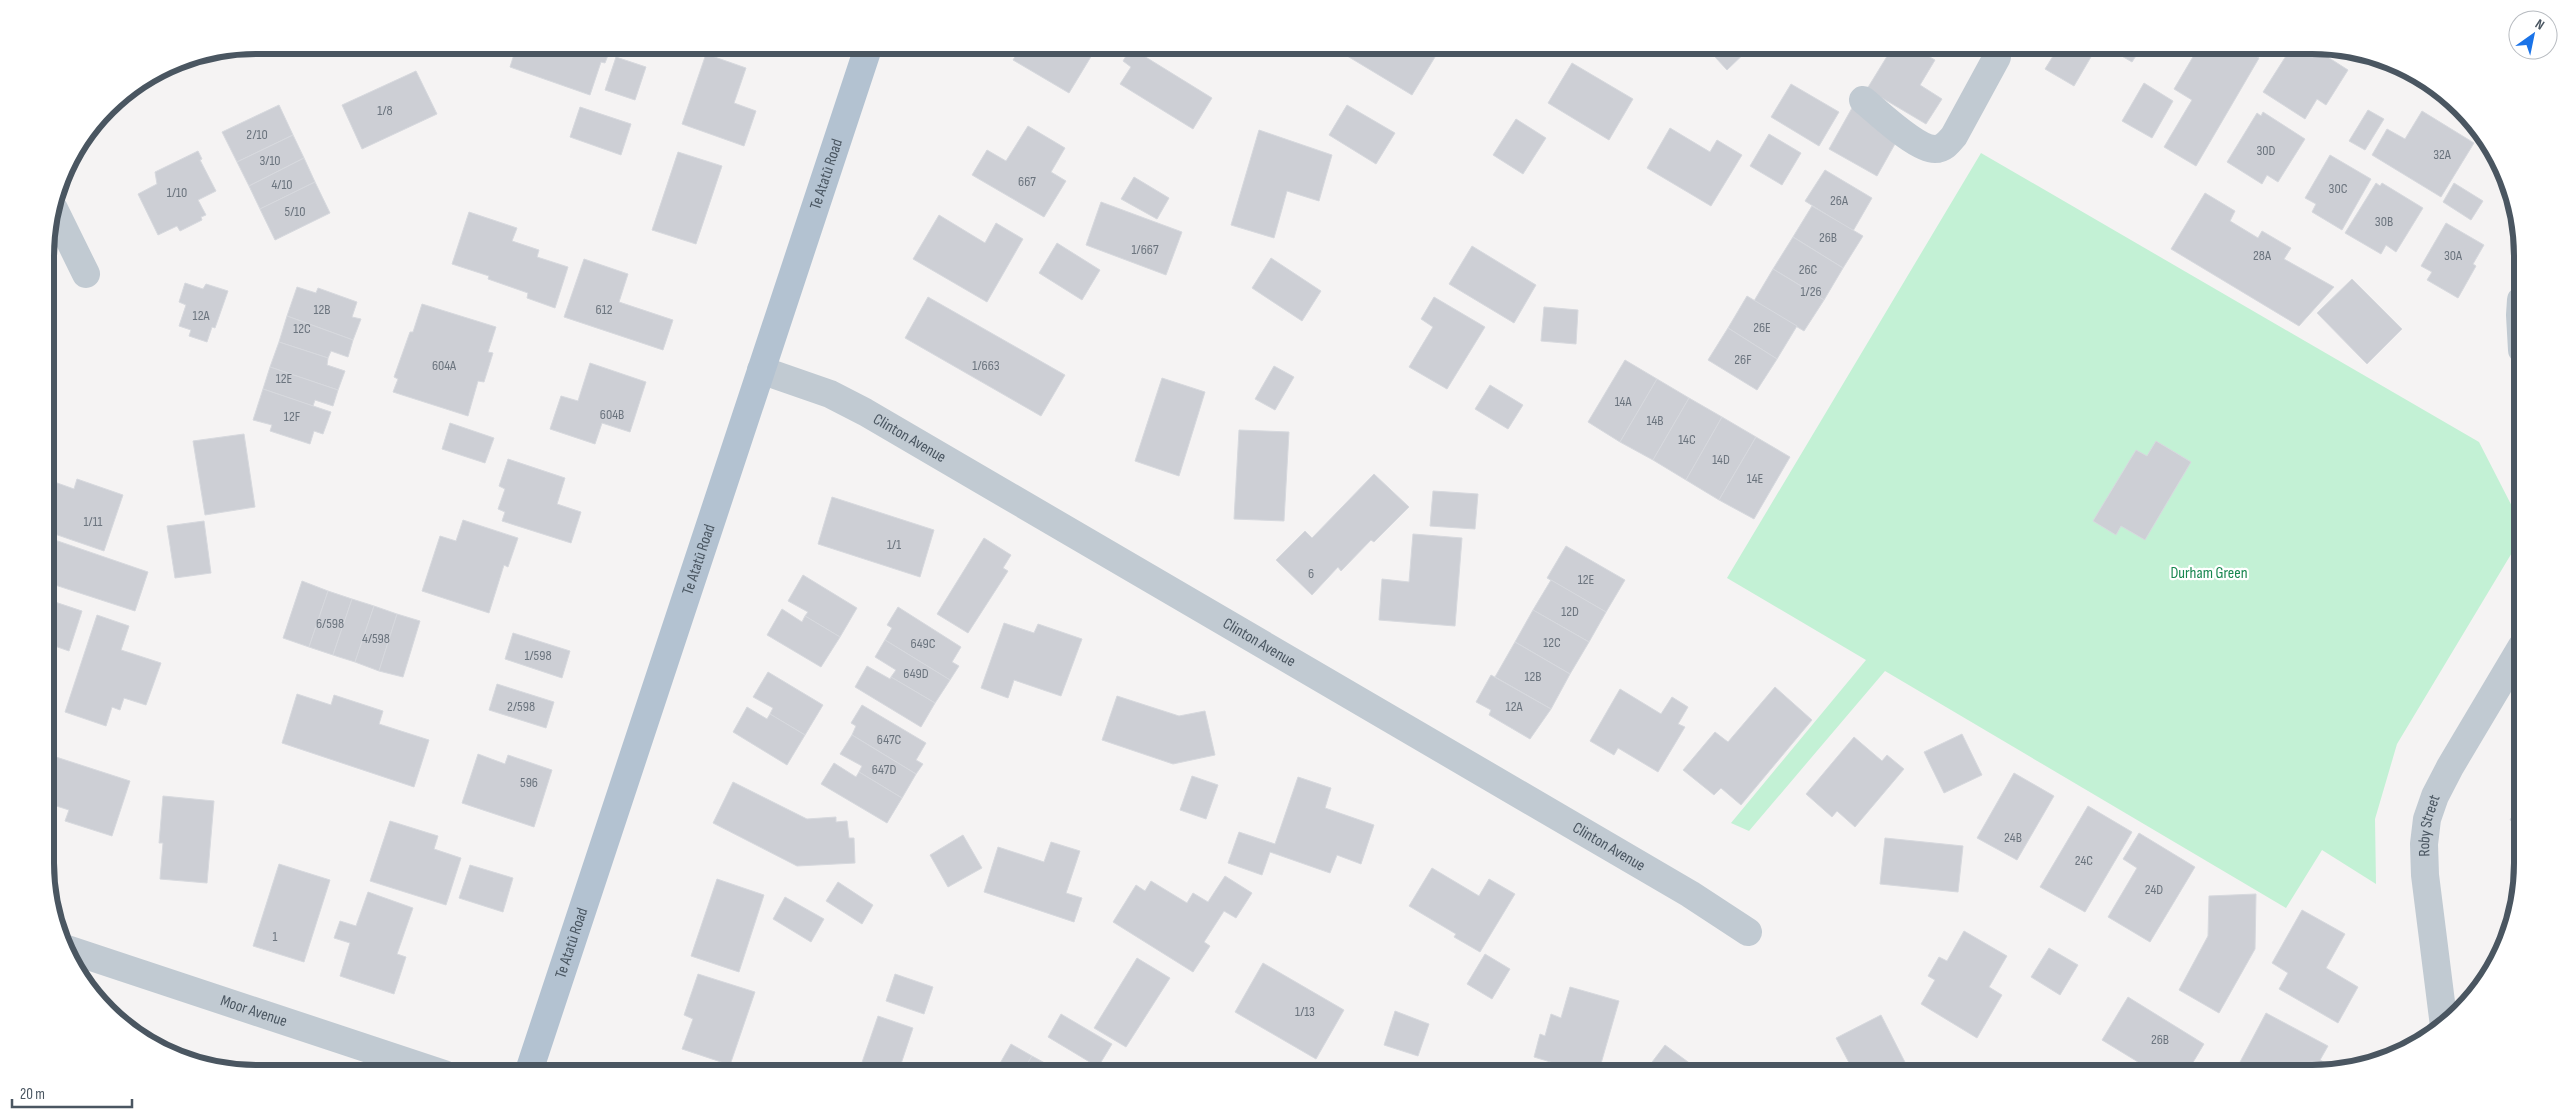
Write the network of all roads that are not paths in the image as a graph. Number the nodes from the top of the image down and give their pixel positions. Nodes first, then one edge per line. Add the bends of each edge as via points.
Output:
1 (866, 54) edge
2 (1991, 54) edge
3 (1863, 100) dead end
4 (58, 217) edge
5 (86, 274) dead end
6 (761, 370) junction
7 (2514, 659) edge
8 (1748, 932) dead end
9 (75, 952) edge
10 (2443, 1017) edge
11 (417, 1065) edge
12 (531, 1065) edge

1 - 6 main road, Te Atatū Road
2 - 3 street via 1954,136 1945,146 1934,149 1920,144
4 - 5 street
6 - 8 street, Clinton Avenue via 830,394 865,412 1681,889
6 - 12 main road, Te Atatū Road
7 - 10 street, Roby Street via 2450,767 2427,819 2425,875
9 - 11 street, Moor Avenue

